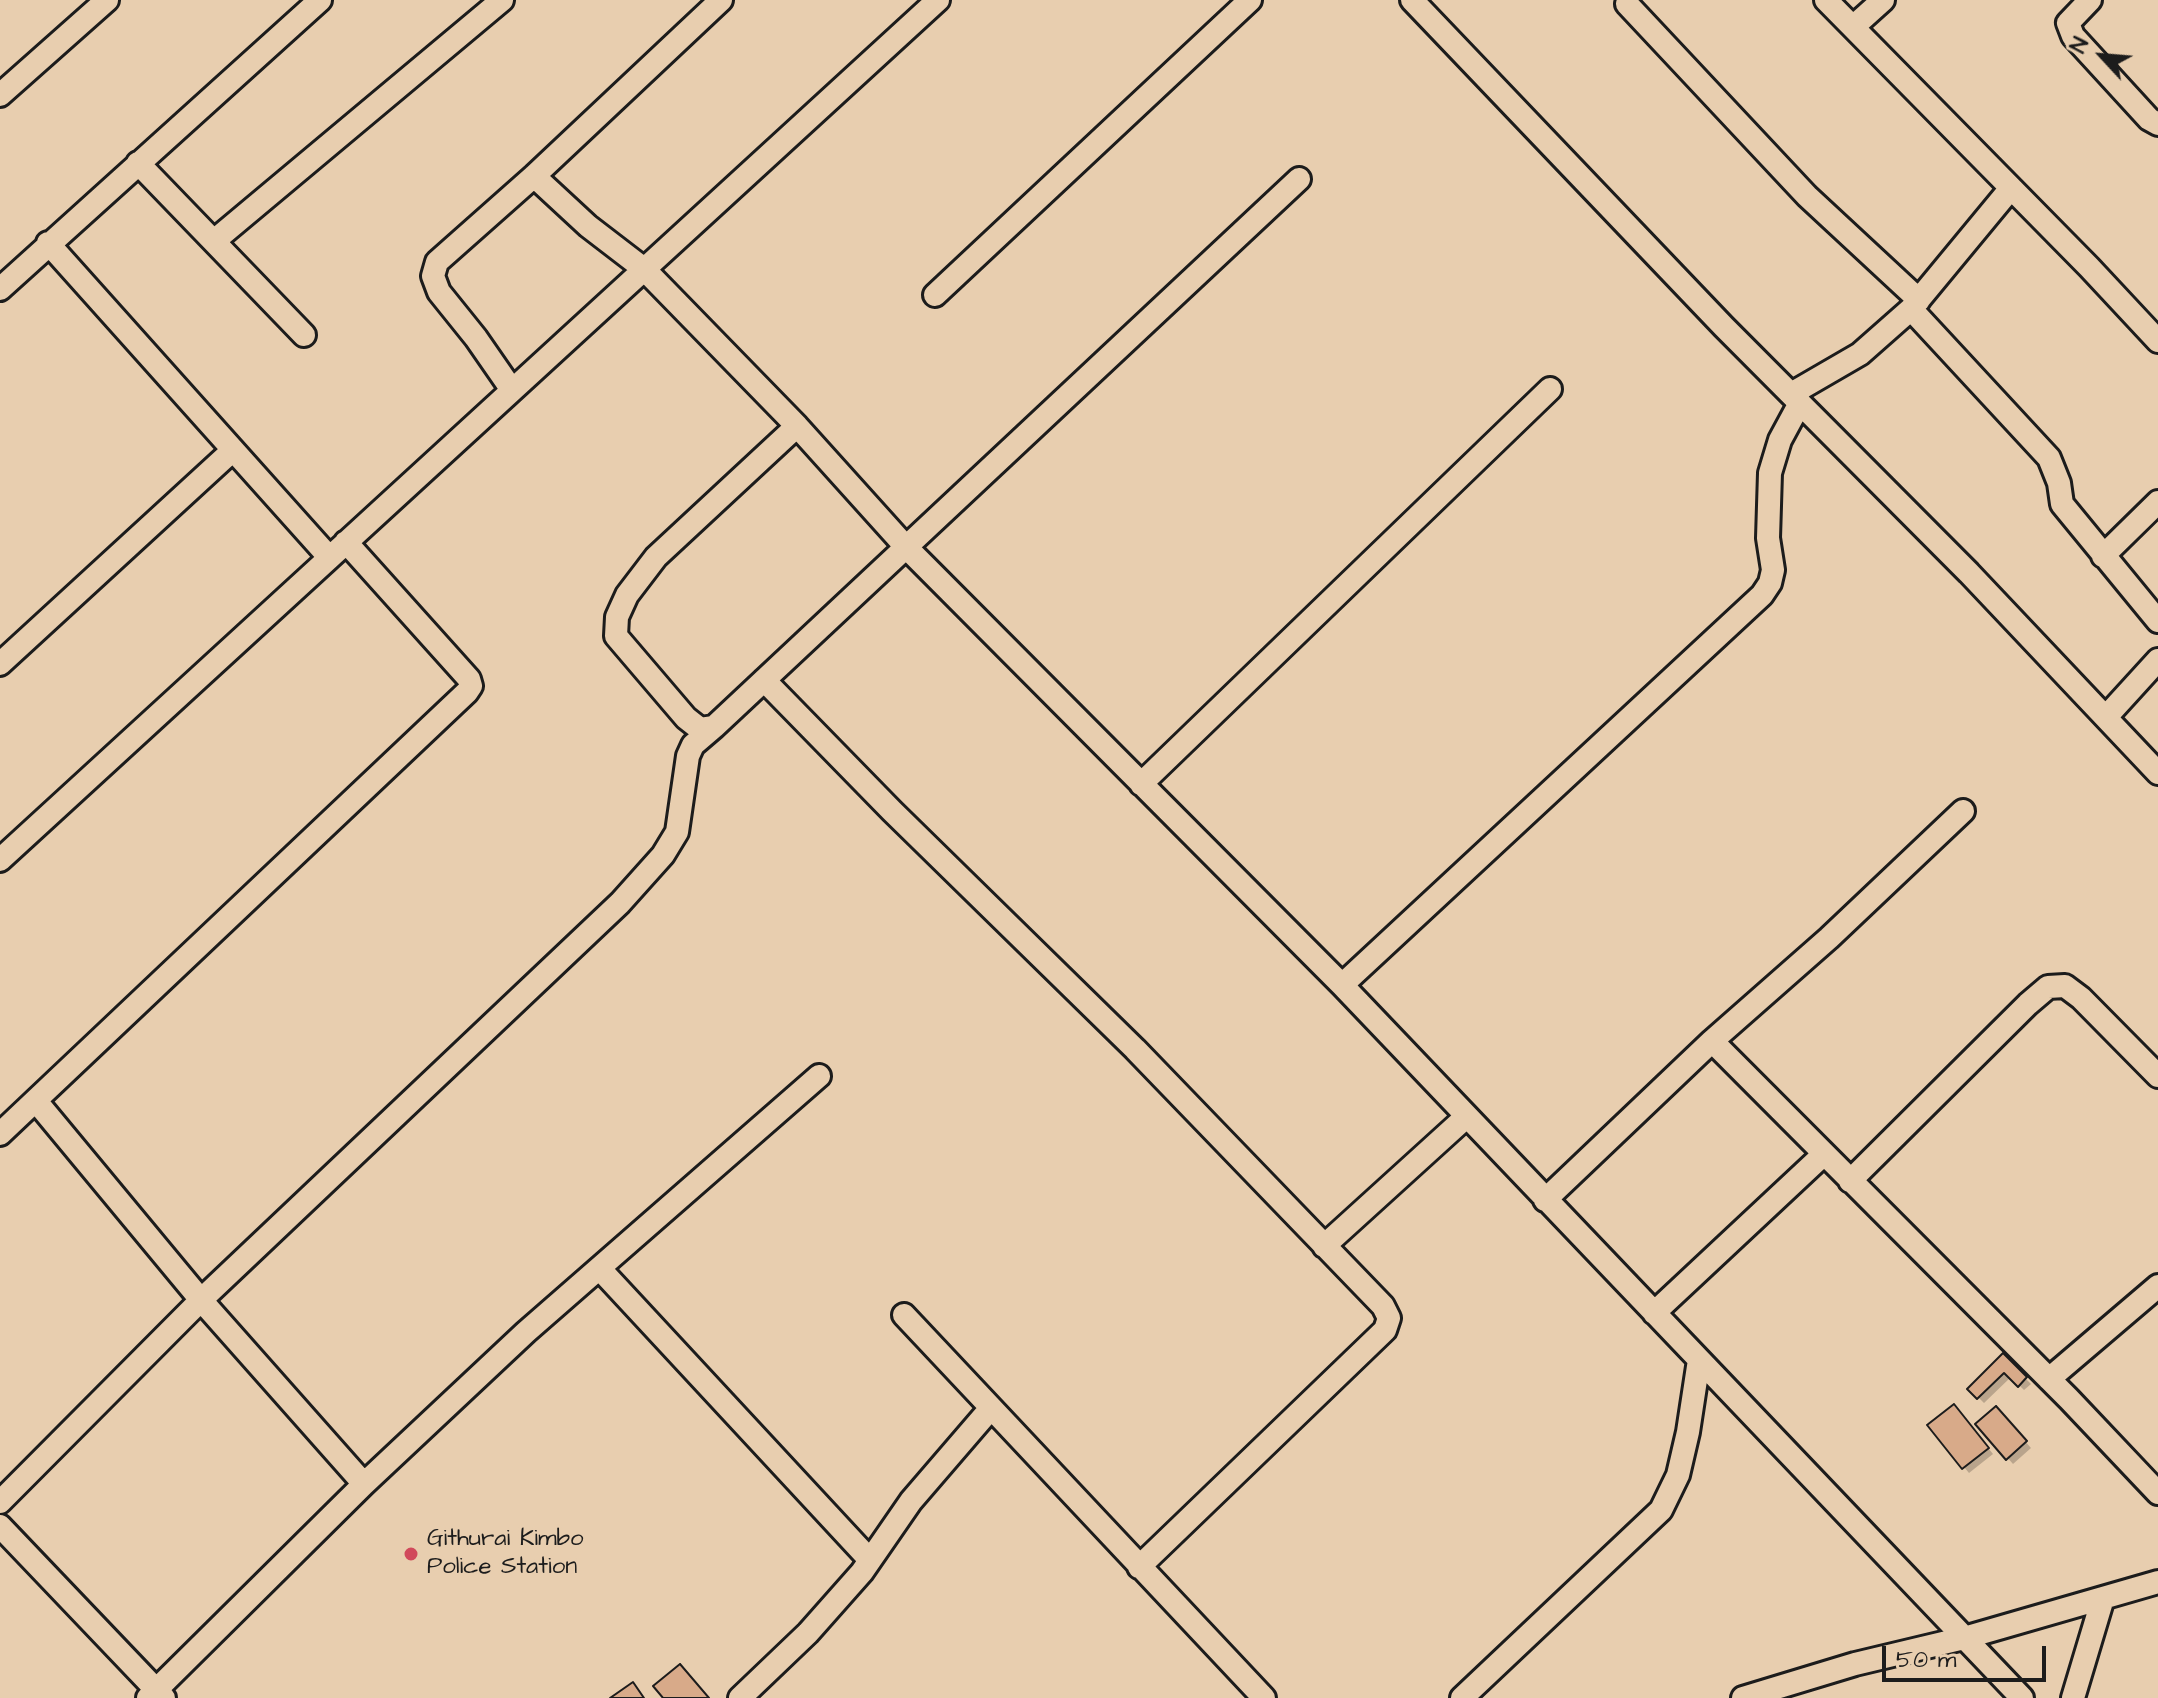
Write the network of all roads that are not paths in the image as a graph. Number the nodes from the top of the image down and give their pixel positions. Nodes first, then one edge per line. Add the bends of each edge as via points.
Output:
1 (107, 0) edge
2 (320, 0) edge
3 (502, 0) edge
4 (721, 0) edge
5 (938, 0) edge
6 (1250, 0) edge
7 (1412, 0) edge
8 (1826, 0) edge
9 (1883, 0) edge
10 (2090, 0) edge
11 (1627, 4) dead end
12 (1853, 27) junction
13 (0, 95) edge
14 (2158, 124) edge
15 (138, 163) junction
16 (534, 176) junction
17 (1299, 179) dead end
18 (2011, 188) junction
19 (214, 241) junction
20 (48, 243) junction
21 (644, 269) junction
22 (0, 289) edge
23 (935, 295) dead end
24 (1915, 304) junction
25 (304, 335) dead end
26 (2158, 341) edge
27 (1550, 389) dead end
28 (512, 390) junction
29 (1795, 398) junction
30 (797, 426) junction
31 (233, 450) junction
32 (2158, 502) edge
33 (346, 542) junction
34 (906, 547) junction
35 (2103, 556) junction
36 (329, 557) junction
37 (2158, 621) edge
38 (2158, 660) edge
39 (0, 664) edge
40 (764, 680) junction
41 (2106, 717) junction
42 (714, 727) junction
43 (2158, 773) edge
44 (1141, 784) junction
45 (1963, 811) dead end
46 (0, 860) edge
47 (1342, 985) junction
48 (1712, 1041) junction
49 (819, 1076) dead end
50 (2158, 1076) edge
51 (36, 1101) junction
52 (1466, 1117) junction
53 (0, 1134) edge
54 (1824, 1154) junction
55 (1850, 1181) junction
56 (1545, 1200) junction
57 (1324, 1246) junction
58 (600, 1269) junction
59 (2158, 1286) edge
60 (201, 1300) junction
61 (1654, 1313) junction
62 (904, 1315) dead end
63 (1699, 1360) junction
64 (2049, 1379) junction
65 (991, 1408) junction
66 (364, 1484) junction
67 (2158, 1493) edge
68 (0, 1502) edge
69 (0, 1526) edge
70 (870, 1560) junction
71 (1139, 1567) junction
72 (2158, 1582) edge
73 (2103, 1598) junction
74 (1964, 1638) junction
75 (156, 1695) edge
76 (740, 1698) edge
77 (1264, 1698) edge
78 (1462, 1698) edge
79 (1743, 1698) edge
80 (2022, 1698) edge
81 (2073, 1698) edge

1 - 13 street
2 - 15 street
3 - 19 street
4 - 16 street
5 - 21 street
6 - 23 street
7 - 29 street
8 - 12 street
9 - 12 street
10 - 14 street via 2068,23 2073,36
11 - 24 street
12 - 18 street
15 - 19 street
15 - 20 street
16 - 21 street
16 - 28 street via 437,262 433,276 439,292
17 - 34 street
18 - 24 street
18 - 26 street
19 - 25 street
20 - 22 street
20 - 31 street
21 - 28 street
21 - 30 street
24 - 29 street via 1860,354
24 - 35 street via 2049,458 2062,504
27 - 44 street
28 - 33 street
29 - 41 street
29 - 47 street via 1770,473 1768,538 1773,570 1762,595
30 - 34 street
30 - 42 street via 656,557 617,617 616,636 686,718 700,729
31 - 36 street
31 - 39 street
32 - 35 street
33 - 36 street
33 - 51 street via 471,686
34 - 40 street
34 - 44 street
35 - 37 street
36 - 46 street
38 - 41 street
40 - 42 street
40 - 57 street via 1135,1049
41 - 43 street
42 - 60 street via 688,756 677,832 663,855 620,903
44 - 47 street
45 - 48 street
47 - 52 street
48 - 54 street
48 - 56 street
49 - 58 street
50 - 55 street via 2081,998 2065,986 2048,987
51 - 53 street
51 - 60 street
52 - 56 street
52 - 57 street
54 - 55 street
54 - 61 street
55 - 64 street
56 - 61 street
57 - 71 street via 1383,1306 1389,1318 1385,1330
58 - 66 street
58 - 70 street
59 - 64 street
60 - 66 street
60 - 68 street
61 - 63 street
62 - 65 street
63 - 74 street
63 - 78 street via 1678,1475 1661,1510
64 - 67 street
65 - 70 street via 911,1501
65 - 71 street
66 - 75 street
69 - 75 street
70 - 76 street via 808,1633
71 - 77 street
72 - 73 street
73 - 74 street
73 - 81 street
74 - 79 street
74 - 80 street

